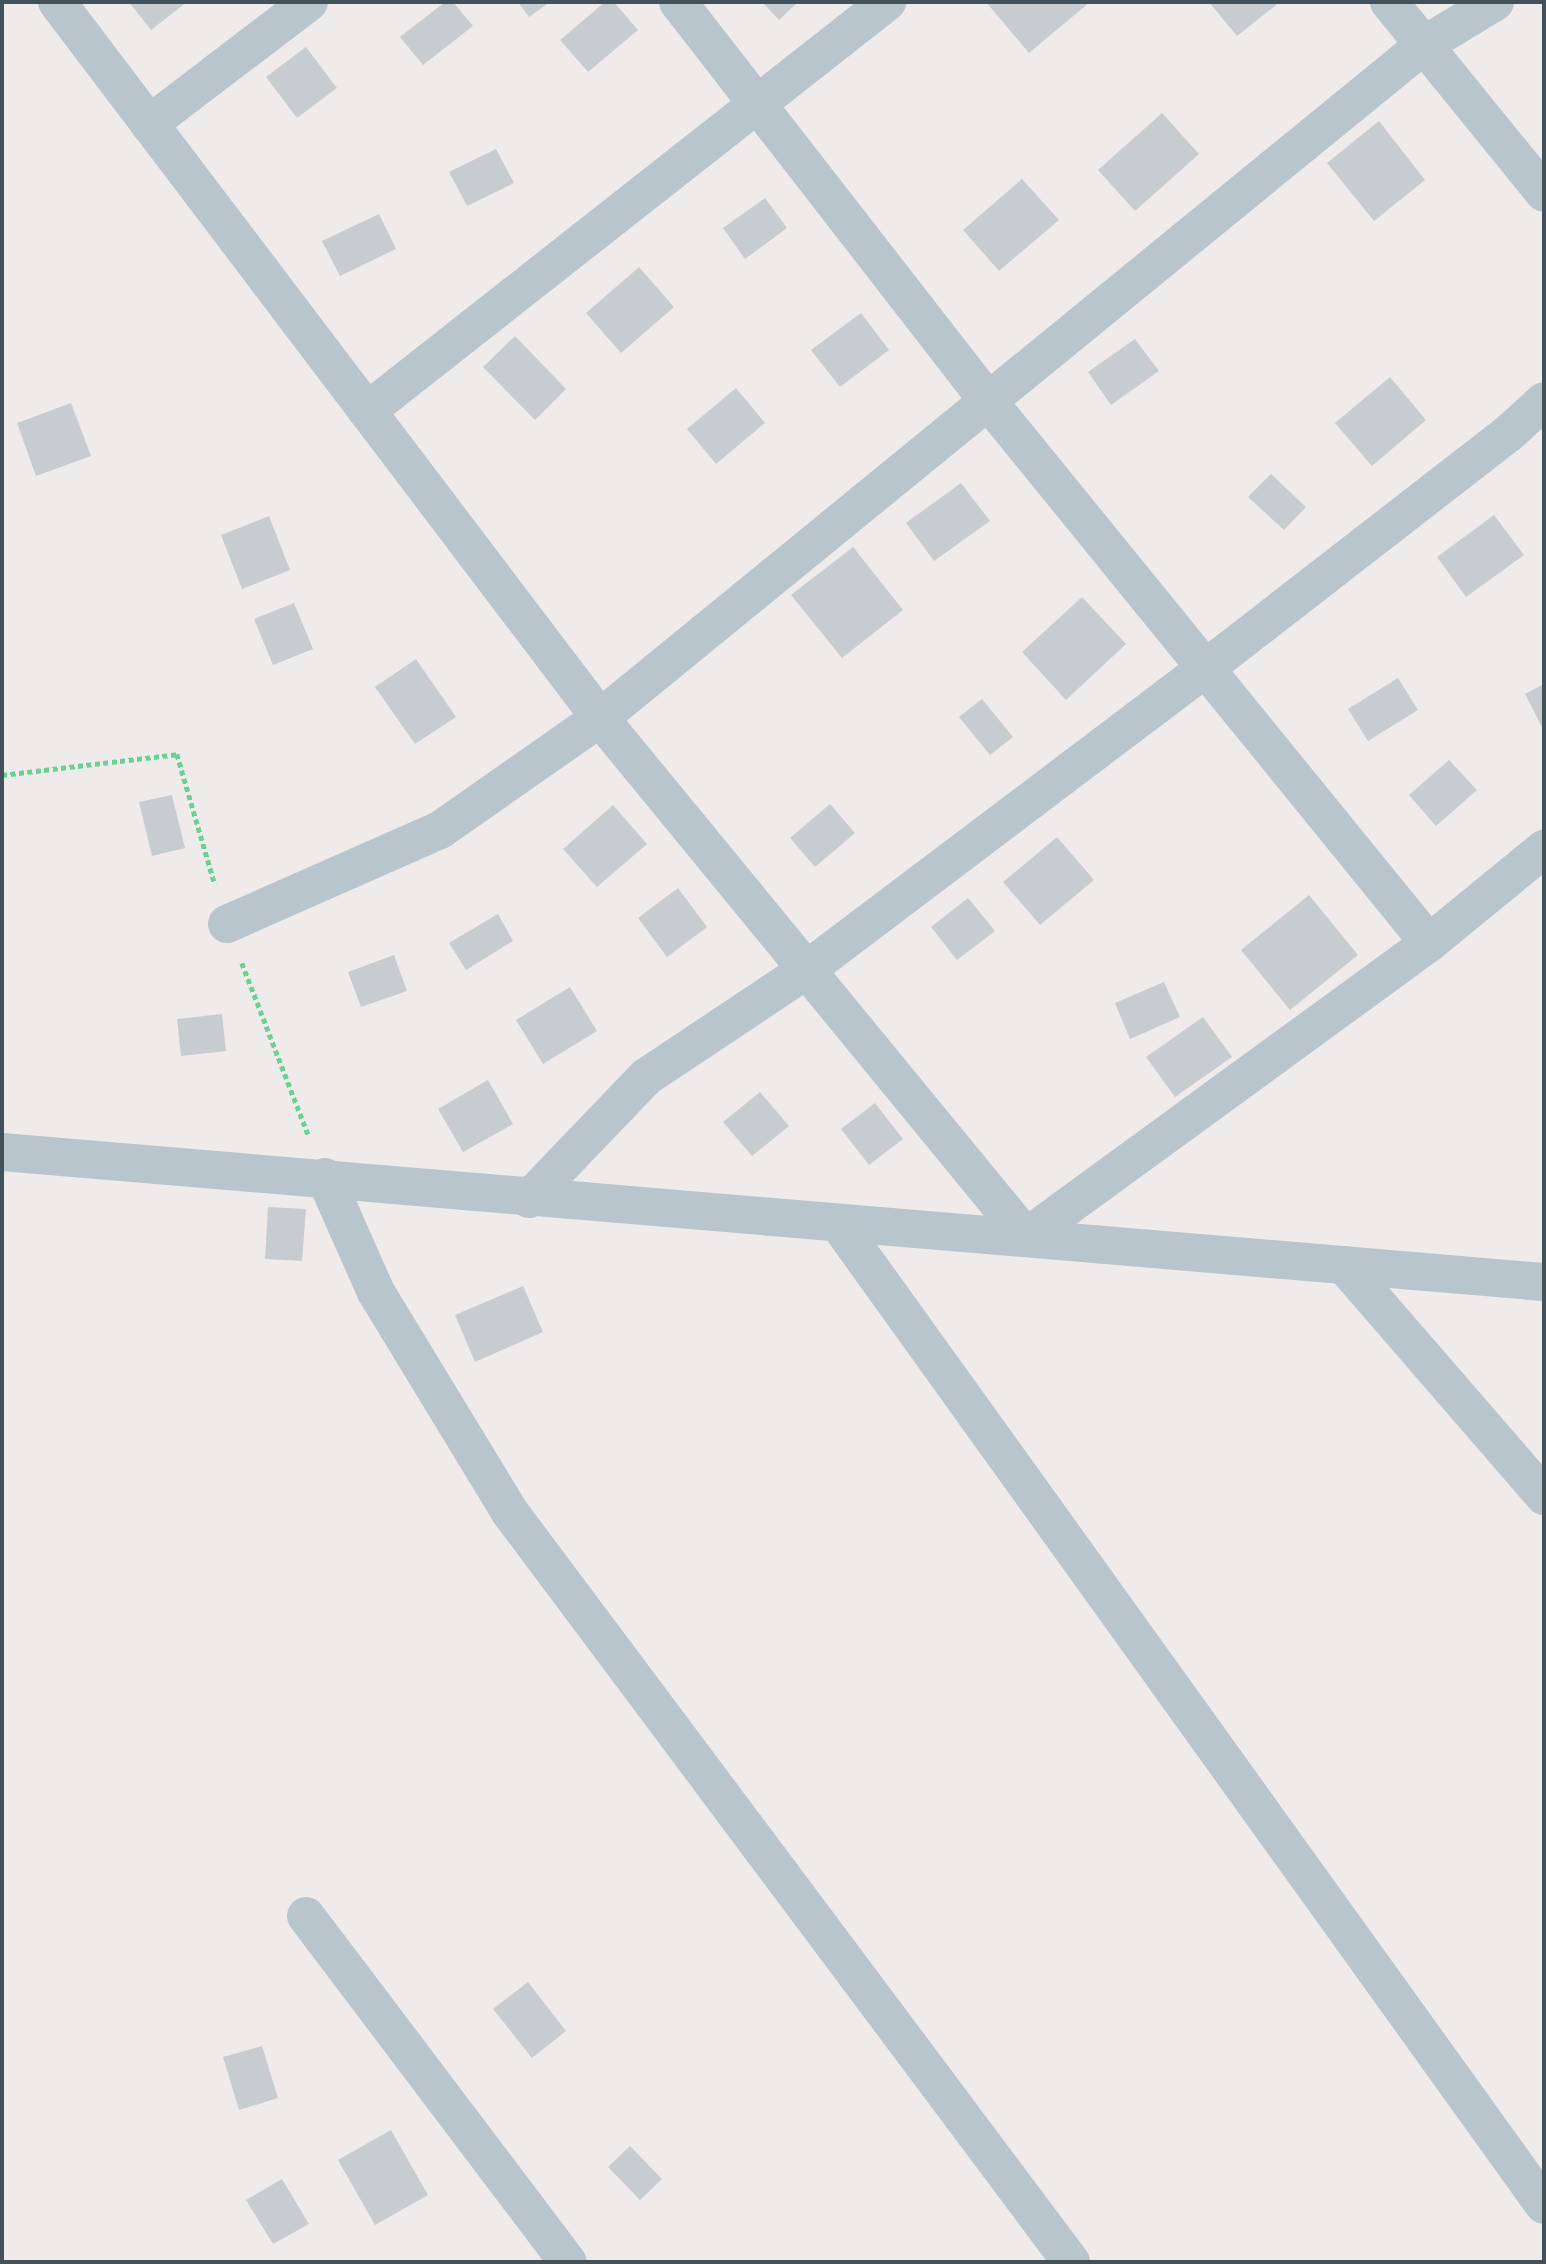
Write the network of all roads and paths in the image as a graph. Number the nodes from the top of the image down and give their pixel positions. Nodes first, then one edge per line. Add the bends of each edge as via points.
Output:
1 (57, 2) edge
2 (309, 2) edge
3 (678, 2) edge
4 (887, 2) edge
5 (1389, 2) edge
6 (1495, 2) edge
7 (1424, 45) junction
8 (757, 103) junction
9 (149, 124) junction
10 (1544, 193) edge
11 (988, 401) junction
12 (1544, 401) edge
13 (367, 411) junction
14 (1206, 668) junction
15 (600, 718) junction
16 (1544, 849) edge
17 (227, 924) dead end
18 (1429, 943) junction
19 (805, 971) junction
20 (2, 1152) edge
21 (325, 1177) junction
22 (528, 1199) junction
23 (838, 1223) junction
24 (1026, 1237) junction
25 (1344, 1265) junction
26 (1544, 1282) edge
27 (1544, 1496) edge
28 (306, 1916) dead end
29 (1544, 2205) edge
30 (568, 2262) edge
31 (1071, 2262) edge

1 - 9 street
2 - 9 street
3 - 8 street
4 - 8 street
5 - 7 street
6 - 7 street
7 - 10 street
7 - 11 street
8 - 11 street
8 - 13 street
9 - 13 street
11 - 14 street
11 - 15 street
12 - 14 street
13 - 15 street
14 - 18 street
14 - 19 street
15 - 17 street via 440,830
15 - 19 street
16 - 18 street
18 - 24 street
19 - 22 street via 646,1077
19 - 24 street
20 - 21 street
21 - 22 street
21 - 31 street via 376,1292 509,1511
22 - 23 street
23 - 24 street
23 - 29 street
24 - 25 street
25 - 26 street
25 - 27 street
28 - 30 street

